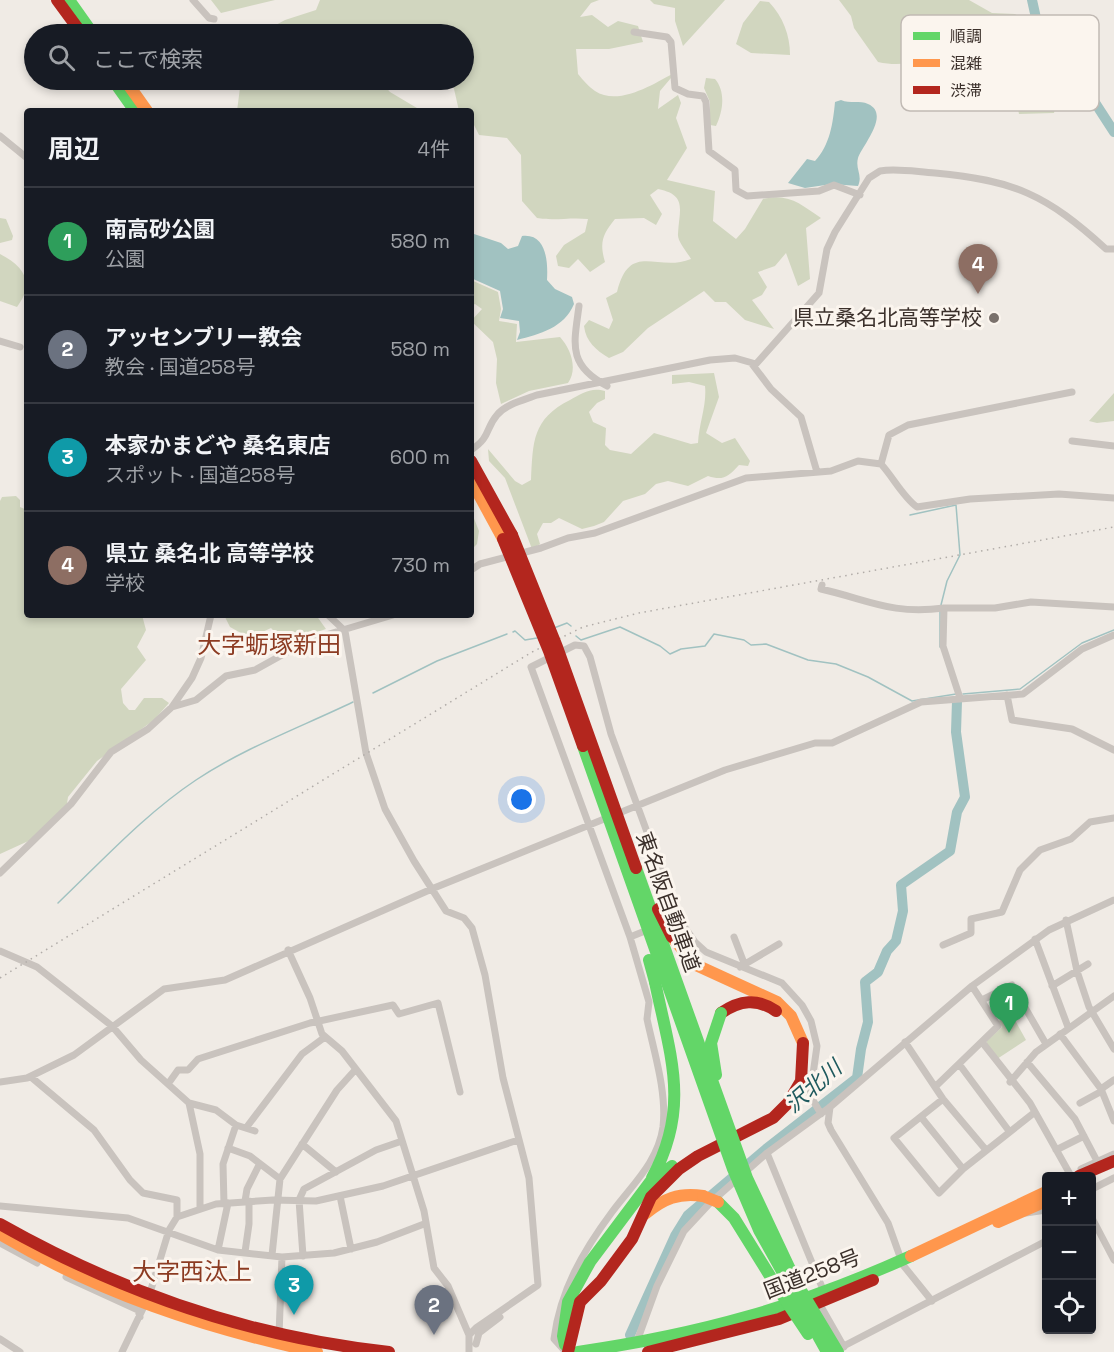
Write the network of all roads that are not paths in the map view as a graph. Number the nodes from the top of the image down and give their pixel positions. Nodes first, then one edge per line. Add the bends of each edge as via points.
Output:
1 (57, 0) edge
2 (69, 0) edge
3 (193, 0) edge
4 (214, 19) dead end
5 (75, 24) edge
6 (86, 24) edge
7 (634, 32) dead end
8 (121, 90) edge
9 (123, 90) edge
10 (127, 90) edge
11 (128, 108) edge
12 (133, 108) edge
13 (144, 108) edge
14 (0, 136) edge
15 (24, 156) edge
16 (860, 195) junction
17 (1114, 249) edge
18 (579, 306) dead end
19 (0, 341) edge
20 (20, 347) dead end
21 (752, 364) junction
22 (599, 382) junction
23 (607, 386) dead end
24 (1072, 392) dead end
25 (1072, 441) dead end
26 (1114, 446) edge
27 (474, 448) edge
28 (881, 464) junction
29 (474, 467) edge
30 (817, 472) junction
31 (474, 485) edge
32 (1114, 498) edge
33 (507, 537) junction
34 (474, 568) edge
35 (822, 585) dead end
36 (1114, 607) edge
37 (944, 608) junction
38 (211, 618) edge
39 (331, 618) edge
40 (385, 618) edge
41 (345, 632) junction
42 (1114, 635) edge
43 (1008, 695) junction
44 (960, 698) junction
45 (172, 707) junction
46 (1114, 750) edge
47 (606, 787) junction
48 (637, 807) junction
49 (606, 815) junction
50 (1114, 818) edge
51 (590, 826) junction
52 (0, 873) edge
53 (434, 888) junction
54 (1114, 900) edge
55 (679, 919) junction
56 (1066, 920) junction
57 (630, 937) junction
58 (734, 937) dead end
59 (1035, 939) junction
60 (779, 944) dead end
61 (943, 945) dead end
62 (288, 950) junction
63 (0, 951) edge
64 (1088, 964) dead end
65 (742, 965) junction
66 (1077, 971) junction
67 (972, 986) junction
68 (1053, 986) junction
69 (1114, 996) edge
70 (982, 1000) junction
71 (1091, 1012) junction
72 (318, 1022) junction
73 (112, 1026) junction
74 (1068, 1027) junction
75 (1060, 1034) junction
76 (326, 1037) junction
77 (905, 1042) junction
78 (982, 1042) junction
79 (1046, 1044) junction
80 (1114, 1049) edge
81 (1027, 1062) junction
82 (959, 1064) junction
83 (356, 1069) junction
84 (31, 1077) junction
85 (1114, 1080) edge
86 (0, 1082) edge
87 (1010, 1082) junction
88 (168, 1084) junction
89 (936, 1086) junction
90 (1102, 1090) junction
91 (460, 1092) dead end
92 (943, 1099) junction
93 (189, 1103) junction
94 (1080, 1103) dead end
95 (830, 1107) junction
96 (819, 1111) junction
97 (1035, 1112) junction
98 (921, 1117) junction
99 (1114, 1120) edge
100 (236, 1125) junction
101 (246, 1128) junction
102 (255, 1131) dead end
103 (1010, 1131) junction
104 (1084, 1136) junction
105 (518, 1140) junction
106 (402, 1141) junction
107 (302, 1144) junction
108 (228, 1148) junction
109 (986, 1150) junction
110 (1056, 1150) junction
111 (767, 1153) junction
112 (1114, 1154) edge
113 (1097, 1161) junction
114 (1114, 1161) edge
115 (260, 1165) junction
116 (963, 1169) junction
117 (1114, 1169) edge
118 (336, 1172) junction
119 (1069, 1172) edge
120 (1078, 1172) edge
121 (1088, 1172) edge
122 (414, 1176) junction
123 (1096, 1178) edge
124 (1114, 1178) edge
125 (280, 1179) junction
126 (650, 1182) junction
127 (1096, 1187) edge
128 (1042, 1194) edge
129 (340, 1196) junction
130 (276, 1200) junction
131 (299, 1200) junction
132 (247, 1201) junction
133 (1042, 1203) edge
134 (226, 1204) junction
135 (0, 1206) edge
136 (760, 1207) junction
137 (200, 1209) junction
138 (1042, 1211) edge
139 (1022, 1213) junction
140 (642, 1216) junction
141 (177, 1217) junction
142 (0, 1224) edge
143 (424, 1224) junction
144 (1096, 1226) edge
145 (169, 1230) junction
146 (0, 1234) edge
147 (0, 1243) edge
148 (1042, 1245) edge
149 (351, 1249) junction
150 (218, 1250) junction
151 (245, 1252) junction
152 (272, 1255) junction
153 (303, 1256) junction
154 (282, 1257) junction
155 (1114, 1260) edge
156 (902, 1263) junction
157 (822, 1298) junction
158 (932, 1301) junction
159 (144, 1306) junction
160 (503, 1310) junction
161 (469, 1335) junction
162 (0, 1340) edge
163 (278, 1344) edge
164 (476, 1344) dead end
165 (636, 1344) junction
166 (841, 1349) edge
167 (20, 1352) edge
168 (122, 1352) edge
169 (316, 1352) edge
170 (389, 1352) edge
171 (469, 1352) edge
172 (567, 1352) edge
173 (578, 1352) edge
174 (648, 1352) edge
175 (820, 1352) edge
176 (829, 1352) edge

1 - 5 highway
2 - 6 highway
3 - 4 street
7 - 16 street via 667,37 671,42 675,88 703,96 709,151 735,170 735,190 747,196 819,191 834,185
8 - 11 highway
9 - 12 highway
10 - 13 highway
14 - 15 street
16 - 17 street via 869,178 886,170 976,176 1036,195 1097,238 1106,249
16 - 21 street via 827,249 819,293 760,361
18 - 22 street via 575,351 581,365
19 - 20 street
21 - 22 street via 725,359
21 - 30 street via 771,389 801,417
22 - 23 street
22 - 27 street via 516,403 498,414 488,435
24 - 28 street via 908,425 889,435
25 - 26 street
28 - 30 street via 858,461 838,470
28 - 32 street via 908,501 917,507 970,499 1059,494
29 - 33 highway, 東名阪自動車道
30 - 34 street via 746,478 595,533
31 - 33 highway, 東名阪自動車道
33 - 47 highway, 東名阪自動車道, bridge via 557,647
33 - 49 highway, 東名阪自動車道, bridge
35 - 37 street via 821,589 883,607 917,611
36 - 37 street via 1031,602 995,609
37 - 44 street via 942,646
38 - 45 street via 201,658
39 - 41 street
40 - 41 street
41 - 45 street via 309,640 255,670 226,676 196,700
41 - 53 street via 371,769 396,830
42 - 43 street via 1082,650 1023,694
43 - 44 street
43 - 46 street via 1012,720 1072,729
44 - 48 street via 921,702 832,742 815,743 725,770
45 - 52 street via 148,729 111,752 71,804
47 - 136 highway, 東名阪自動車道, bridge via 719,1107
47 - 140 highway, bridge via 672,937 688,957 709,973 762,994 784,1008 802,1038 804,1064 796,1092 781,1111 679,1169 651,1197
48 - 51 street
48 - 51 street via 590,657 584,646 575,645 531,667
48 - 55 street
49 - 126 highway, bridge via 609,838 655,982 670,1056 674,1126
49 - 176 highway, 東名阪自動車道, bridge via 733,1169 759,1230
50 - 61 street via 1090,822 1071,839 1040,850 1020,870 1002,912 970,919 972,933
51 - 53 street
51 - 57 street
53 - 62 street
53 - 105 street via 447,911 464,918 472,928
54 - 56 street
55 - 57 street
55 - 65 street via 706,952
56 - 59 street
56 - 66 street
57 - 172 street via 649,1002 647,1019 663,1105 662,1129 656,1153 644,1174 580,1257 557,1315 554,1340
58 - 65 street
59 - 67 street
59 - 68 street
60 - 65 street
62 - 72 street
62 - 73 street via 225,980 164,989
63 - 73 street via 37,967
64 - 66 street
65 - 96 street via 782,983 806,1012 817,1046 810,1092
66 - 68 street
66 - 71 street
67 - 70 street
67 - 77 street
68 - 74 street
69 - 71 street
70 - 78 street via 998,1026
70 - 79 street via 1012,985
71 - 74 street
71 - 80 street
72 - 76 street
72 - 88 street via 198,1059 189,1070 178,1070
72 - 91 street via 393,1005 399,1014 438,1003
73 - 84 street via 74,1055
73 - 88 street
74 - 75 street
75 - 79 street
75 - 90 street
76 - 83 street
76 - 101 street via 302,1054
77 - 89 street
77 - 95 street
78 - 82 street
78 - 87 street
79 - 81 street
81 - 87 street
81 - 104 street via 1075,1119
82 - 89 street
82 - 103 street
83 - 106 street via 390,1111
83 - 107 street
84 - 86 street
84 - 141 street via 94,1130 143,1193 177,1200
85 - 90 street
87 - 97 street
88 - 93 street
89 - 92 street
90 - 94 street
90 - 99 street
92 - 98 street
92 - 109 street
93 - 100 street via 216,1110
93 - 137 street via 200,1154
95 - 96 street
95 - 156 street via 831,1130 888,1223
96 - 111 street
97 - 103 street
97 - 110 street
98 - 116 street
98 - 116 street via 894,1138 939,1193
100 - 101 street
100 - 108 street
101 - 102 street
103 - 109 street
104 - 110 street
104 - 113 street
105 - 122 street
105 - 160 street via 529,1178 538,1285
106 - 118 street
106 - 122 street
107 - 118 street
107 - 125 street
108 - 115 street via 250,1156
108 - 134 street via 223,1164
109 - 116 street
110 - 119 street
111 - 157 street
111 - 165 street via 690,1222 657,1286
112 - 113 street
113 - 120 street
114 - 121 highway
115 - 125 street
115 - 132 street via 247,1189
117 - 123 highway
118 - 131 street via 304,1189
122 - 129 street
122 - 143 street
124 - 127 street
125 - 130 street
126 - 136 highway, bridge via 703,1145 738,1130 767,1113 791,1086 797,1052 790,1028 769,1005 735,1002 721,1013 712,1030 711,1047 717,1079 758,1193
126 - 172 highway via 590,1262 572,1294 562,1336
128 - 156 highway, 国道258号
129 - 131 street
129 - 149 street
130 - 131 street
130 - 132 street
130 - 152 street
131 - 153 street
132 - 134 street
132 - 151 street
133 - 139 highway, 国道258号
134 - 137 street
134 - 150 street
135 - 145 street via 128,1218
136 - 166 highway, 東名阪自動車道, bridge via 796,1282
137 - 141 street
138 - 139 street
139 - 156 highway, 国道258号
140 - 172 highway via 632,1239 580,1302
140 - 175 highway, bridge via 669,1196 694,1194 718,1202 734,1218
141 - 145 street
142 - 159 highway
143 - 149 street
143 - 161 street via 434,1268 448,1286
144 - 155 street
145 - 150 street
145 - 159 street
146 - 159 highway via 75,1275
147 - 159 street via 85,1287 138,1310
148 - 158 street
149 - 153 street
150 - 151 street
151 - 152 street
152 - 154 street
153 - 154 street
154 - 163 street
156 - 157 highway, 国道258号
156 - 158 street
157 - 165 highway, 国道258号 via 727,1325
157 - 166 street
157 - 174 highway, 国道258号 via 779,1319
158 - 166 street
159 - 163 highway
159 - 168 street
160 - 161 street
160 - 164 street via 504,1315 479,1333
161 - 171 street
162 - 167 street
163 - 169 highway
163 - 170 highway
165 - 173 highway, 国道258号
166 - 176 street

